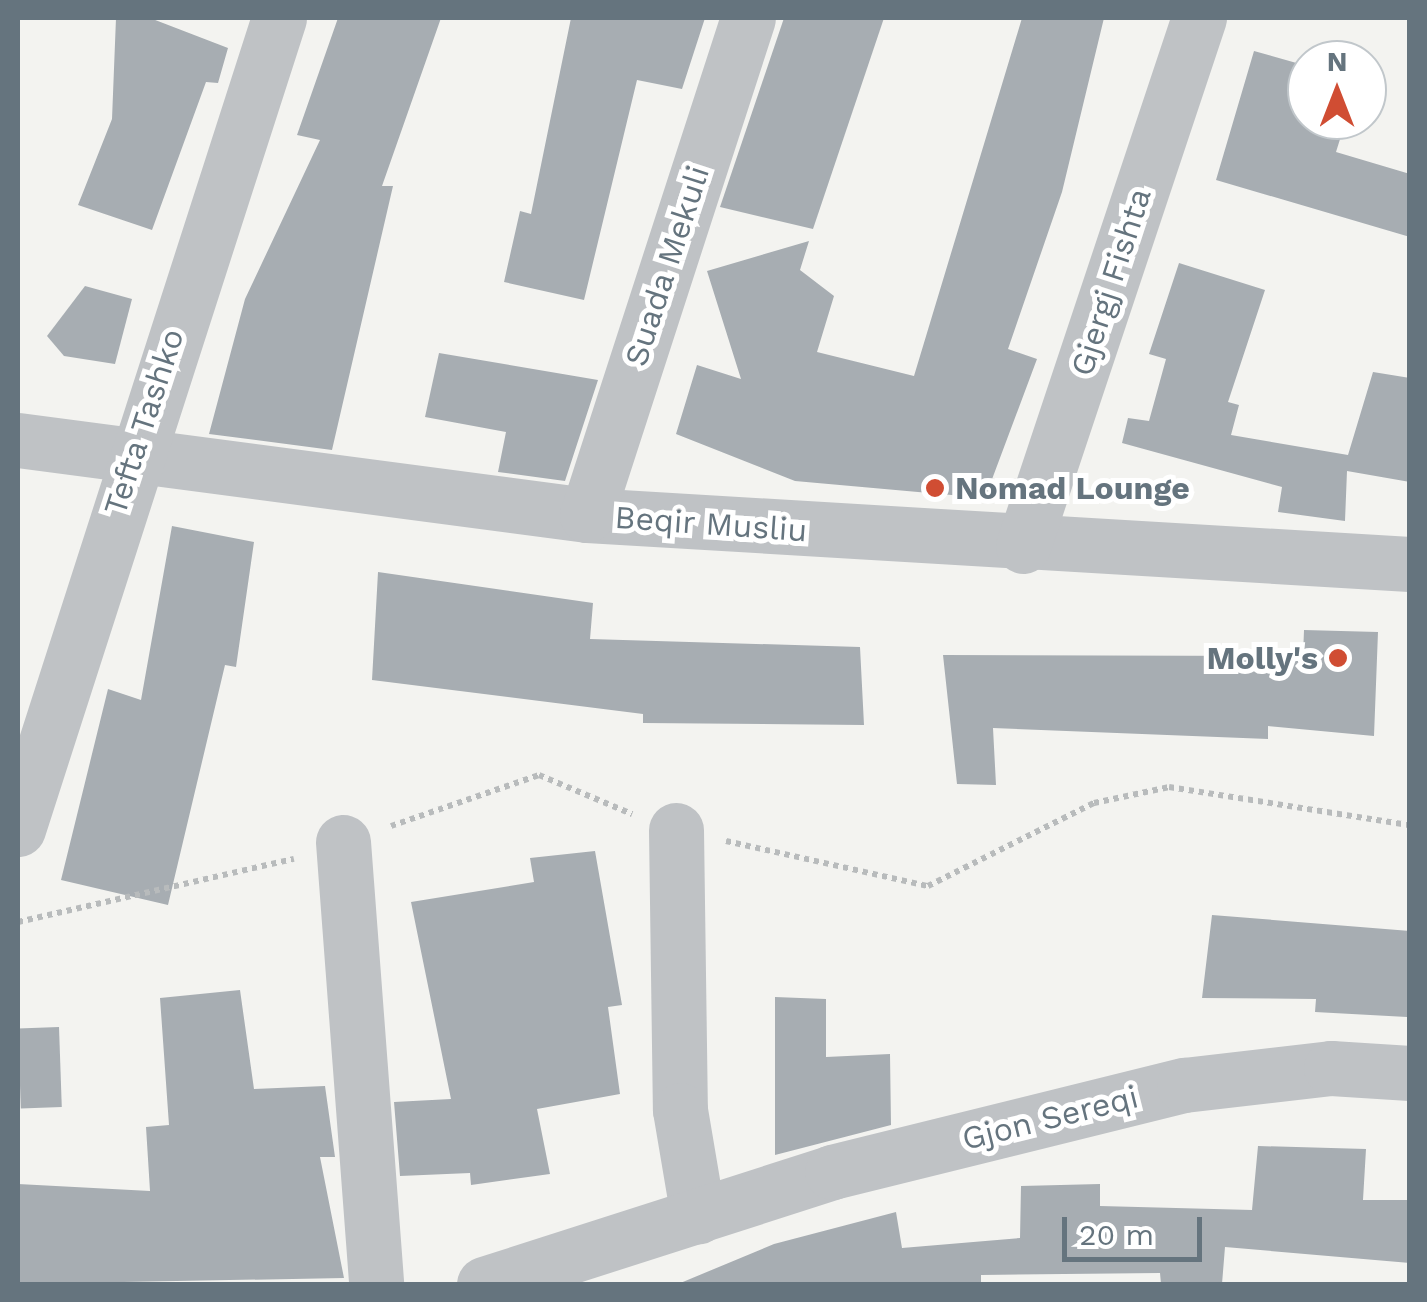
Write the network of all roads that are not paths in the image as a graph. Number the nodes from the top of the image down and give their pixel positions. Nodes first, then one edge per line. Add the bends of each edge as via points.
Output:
1 (279, 18) edge
2 (748, 18) edge
3 (1200, 18) edge
4 (18, 440) edge
5 (131, 458) junction
6 (586, 515) junction
7 (1023, 546) junction
8 (1410, 564) edge
9 (18, 829) edge
10 (676, 830) dead end
11 (342, 842) dead end
12 (1410, 1073) edge
13 (698, 1216) junction
14 (376, 1284) edge
15 (484, 1284) edge

1 - 5 street, Tefta Tashko
2 - 6 street, Suada Mekuli
3 - 7 street, Gjergj Fishta
4 - 5 street, Beqir Musliu
5 - 6 street, Beqir Musliu
5 - 9 street, Tefta Tashko
6 - 7 street, Beqir Musliu
7 - 8 street, Beqir Musliu
10 - 13 street via 680,1110
11 - 14 street
12 - 13 street, Gjon Sereqi via 1331,1068 1184,1084
13 - 15 street, Gjon Sereqi

